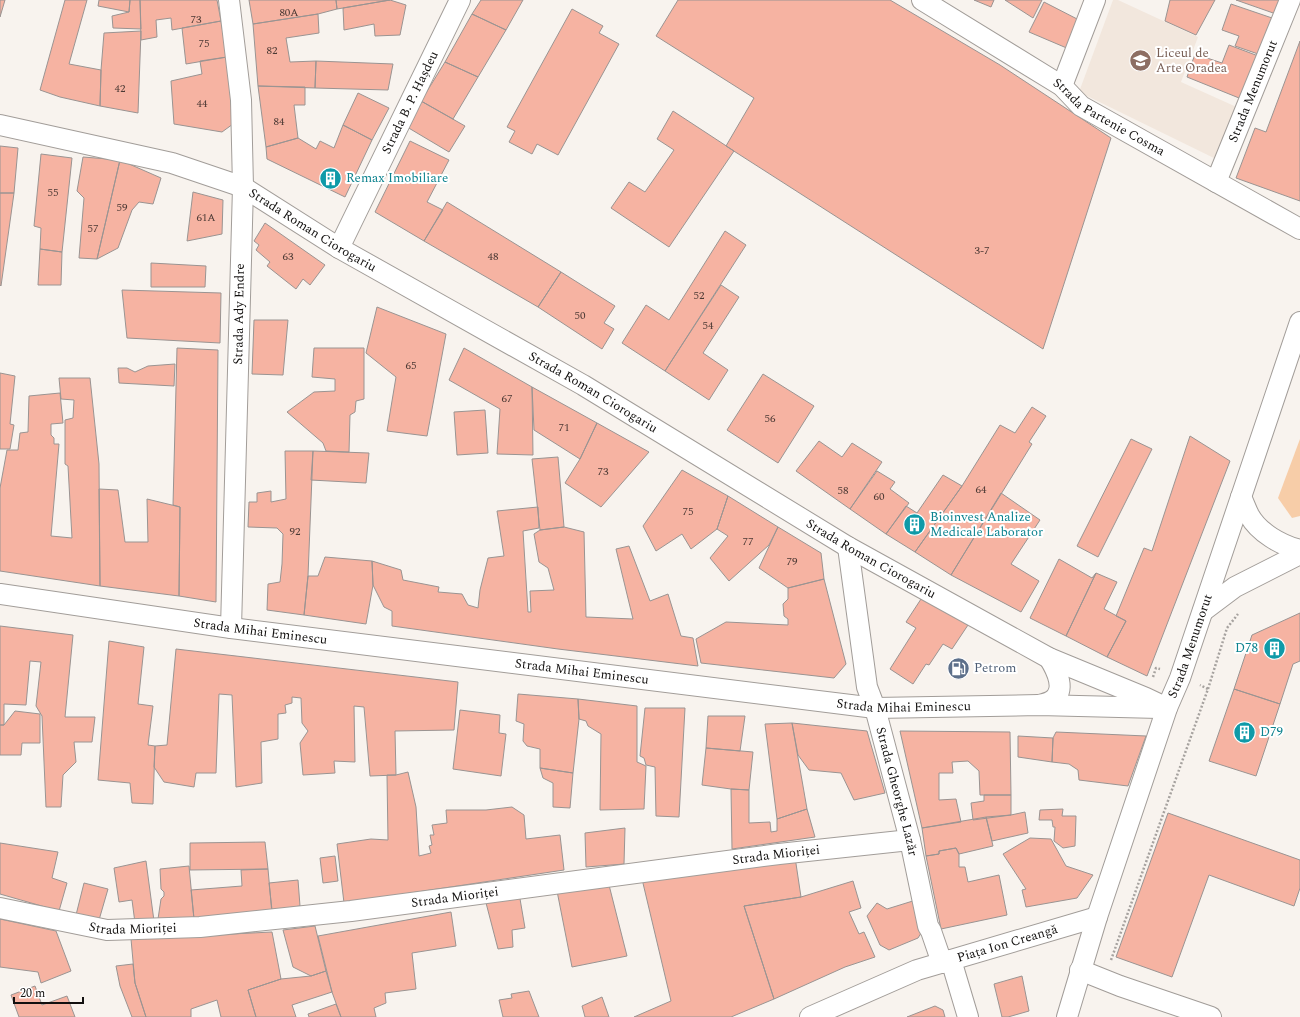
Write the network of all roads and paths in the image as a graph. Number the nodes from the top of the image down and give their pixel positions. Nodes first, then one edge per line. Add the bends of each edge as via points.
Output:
1 (229, 0) edge
2 (460, 0) edge
3 (922, 0) edge
4 (1095, 0) edge
5 (1290, 0) edge
6 (1062, 86) junction
7 (0, 125) edge
8 (1216, 182) junction
9 (243, 187) junction
10 (1300, 229) edge
11 (339, 248) junction
12 (1300, 322) edge
13 (1241, 497) junction
14 (848, 547) junction
15 (1300, 550) edge
16 (1300, 554) edge
17 (0, 594) edge
18 (1203, 611) junction
19 (231, 628) junction
20 (1049, 658) junction
21 (1039, 705) junction
22 (875, 708) junction
23 (1167, 708) junction
24 (910, 840) junction
25 (0, 908) edge
26 (1097, 917) junction
27 (946, 962) junction
28 (1080, 970) junction
29 (810, 1017) edge
30 (968, 1017) edge
31 (1067, 1017) edge
32 (1209, 1017) edge

1 - 9 street, Strada Ady Endre via 241,100
2 - 11 street, Strada B. P. Hașdeu
3 - 6 street, Strada Partenie Cosma
4 - 6 street
5 - 8 street, Strada Menumorut
6 - 8 street, Strada Partenie Cosma via 1080,106
7 - 9 street, Strada Roman Ciorogariu via 172,163
8 - 10 street, Strada Partenie Cosma
9 - 11 street, Strada Roman Ciorogariu
9 - 19 street, Strada Ady Endre
11 - 14 street, Strada Roman Ciorogariu via 583,385
12 - 13 street, Strada Menumorut
13 - 15 street via 1249,516 1259,527 1280,543
13 - 18 street, Strada Menumorut
14 - 20 street, Strada Roman Ciorogariu
14 - 22 street, Strada Gheorghe Lazăr via 867,687
16 - 18 street via 1235,587
17 - 19 street, Strada Mihai Eminescu
18 - 23 street, Strada Menumorut
19 - 22 street, Strada Mihai Eminescu
20 - 21 street via 1057,670 1060,683 1058,694 1052,701
20 - 23 street, Strada Roman Ciorogariu
21 - 22 street, Strada Mihai Eminescu
21 - 23 street, Strada Mihai Eminescu
22 - 24 street, Strada Gheorghe Lazăr
23 - 26 street, Strada Menumorut
24 - 25 street, Strada Mioriței via 779,854 358,910 200,927 107,930
24 - 27 street, Strada Gheorghe Lazăr via 928,926
26 - 27 street, Piața Ion Creangă
26 - 28 street, Strada Menumorut
27 - 29 street via 917,970
27 - 30 street, Piața Ion Creangă
28 - 31 street, Strada Menumorut
28 - 32 street

